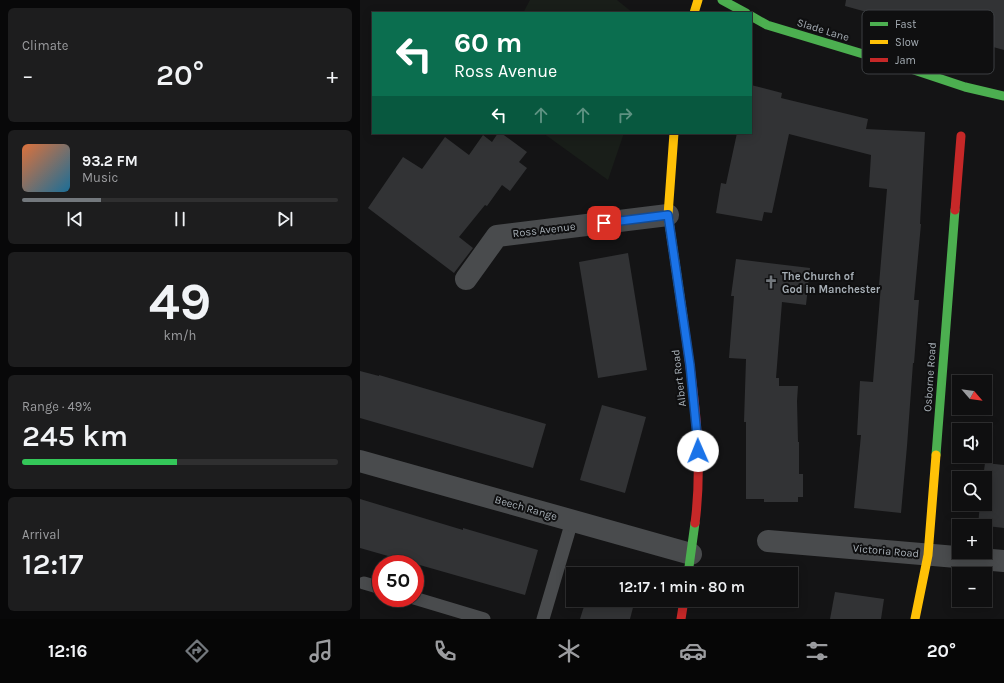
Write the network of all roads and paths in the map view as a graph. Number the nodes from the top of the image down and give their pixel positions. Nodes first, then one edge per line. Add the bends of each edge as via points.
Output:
1 (698, 0) edge
2 (722, 0) edge
3 (694, 12) edge
4 (744, 12) edge
5 (752, 17) edge
6 (862, 54) edge
7 (926, 74) edge
8 (1004, 96) edge
9 (674, 134) edge
10 (961, 136) dead end
11 (668, 215) junction
12 (466, 279) dead end
13 (360, 461) edge
14 (572, 521) junction
15 (768, 541) dead end
16 (928, 554) junction
17 (1004, 561) edge
18 (690, 564) edge
19 (364, 583) dead end
20 (372, 585) edge
21 (424, 601) edge
22 (683, 607) edge
23 (484, 619) edge
24 (543, 619) edge
25 (681, 619) edge
26 (915, 619) edge

1 - 3 street
2 - 4 street
5 - 6 street, Slade Lane via 767,25
7 - 8 street, Slade Lane
9 - 11 street, Albert Road
10 - 16 street, Osborne Road
11 - 12 street, Ross Avenue via 498,236
11 - 18 street, Albert Road via 690,365 697,435 698,499
13 - 14 street, Beech Range
14 - 18 street, Beech Range
14 - 24 lane
15 - 16 street, Victoria Road
16 - 17 street, Victoria Road
16 - 26 street, Osborne Road
19 - 20 lane
21 - 23 lane
22 - 25 street

